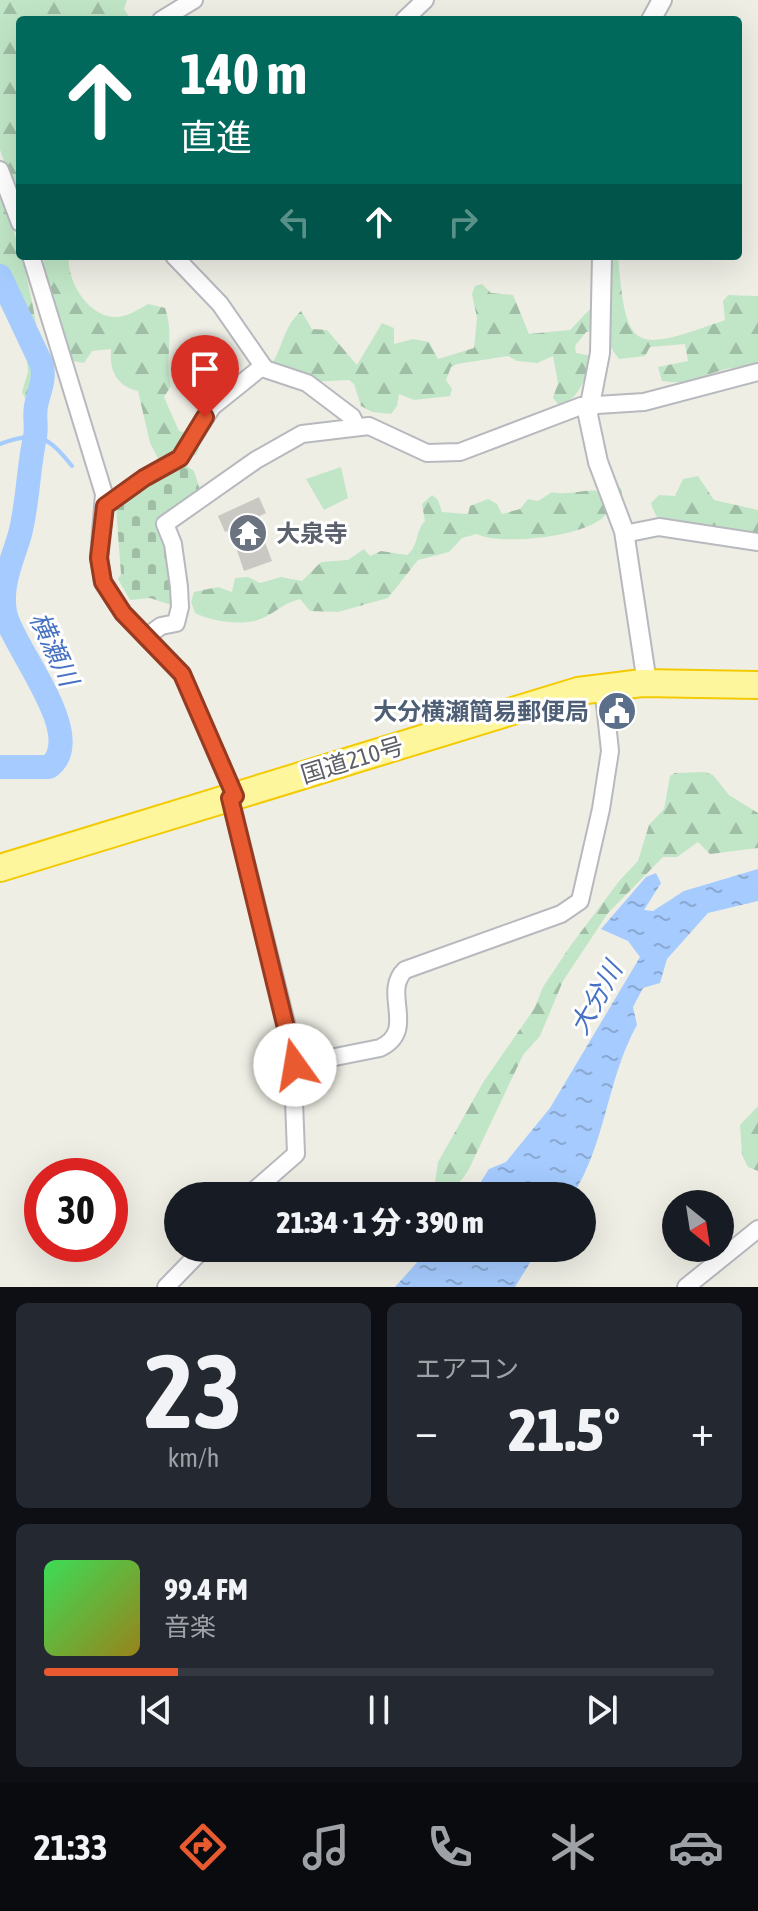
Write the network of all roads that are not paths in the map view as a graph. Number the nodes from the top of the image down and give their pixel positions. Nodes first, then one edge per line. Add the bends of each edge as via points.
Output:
1 (194, 0) edge
2 (425, 0) edge
3 (168, 16) edge
4 (408, 16) edge
5 (0, 170) edge
6 (16, 212) edge
7 (32, 260) edge
8 (178, 260) edge
9 (602, 260) edge
10 (263, 366) junction
11 (758, 372) edge
12 (589, 405) junction
13 (357, 427) junction
14 (105, 506) junction
15 (624, 534) junction
16 (758, 542) edge
17 (146, 637) junction
18 (647, 683) junction
19 (758, 685) edge
20 (603, 686) junction
21 (232, 797) junction
22 (0, 868) edge
23 (295, 1065) junction
24 (264, 1182) edge
25 (758, 1229) edge
26 (190, 1262) edge
27 (166, 1287) edge
28 (686, 1287) edge

1 - 3 street
2 - 4 street
5 - 6 street
7 - 14 street
8 - 10 street via 220,304
9 - 12 street via 599,365
10 - 13 street via 307,383
10 - 14 street via 212,407 180,458
11 - 12 street via 644,402
12 - 13 street via 475,448 443,454 423,452 374,427
12 - 15 street via 598,462
13 - 17 street via 295,437 166,522 180,612 176,623 164,624
14 - 17 street via 99,558 103,582
15 - 16 street via 659,527
15 - 18 street
17 - 21 street via 187,682
18 - 19 highway, 国道210号
18 - 20 highway, 国道210号
20 - 21 highway, 国道210号
20 - 23 street via 610,751 580,901 561,914 405,970 397,990 393,1042
21 - 22 highway, 国道210号
21 - 23 street
23 - 24 street via 296,1154
25 - 28 street
26 - 27 street

